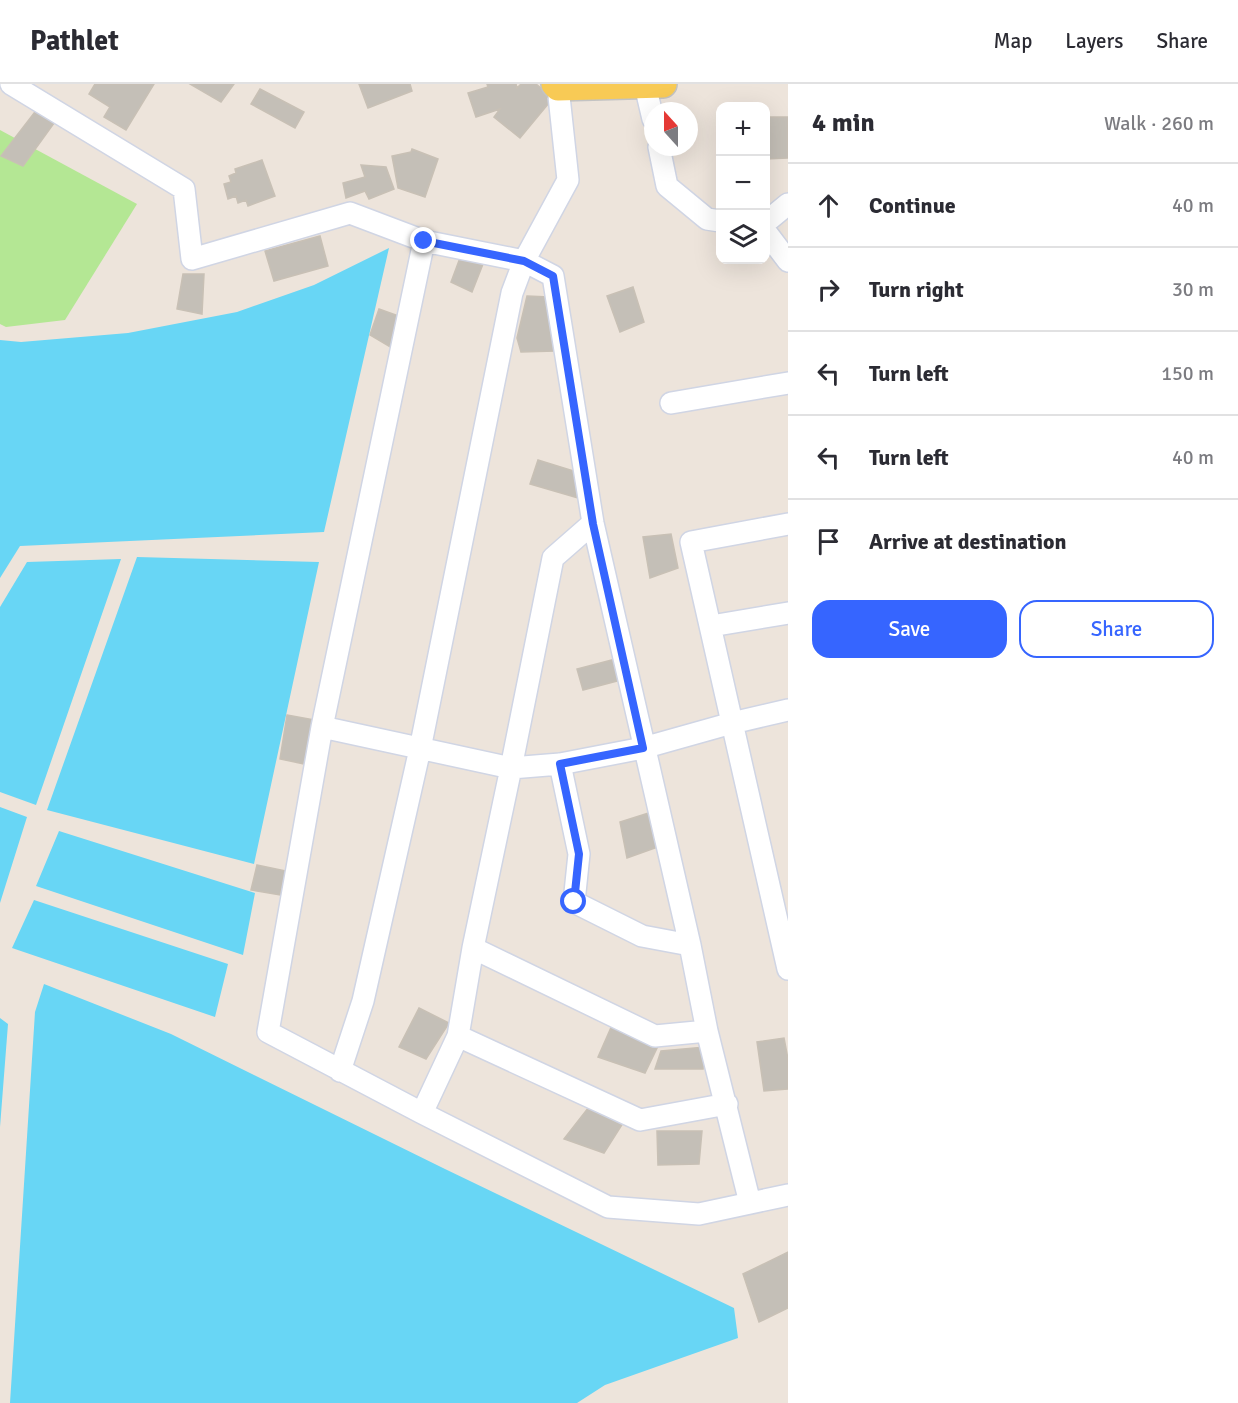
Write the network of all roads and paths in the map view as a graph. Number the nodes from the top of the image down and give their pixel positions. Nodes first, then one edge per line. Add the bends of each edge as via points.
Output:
1 (11, 84) edge
2 (663, 84) edge
3 (556, 85) edge
4 (645, 85) edge
5 (649, 102) edge
6 (661, 156) edge
7 (788, 204) edge
8 (770, 218) edge
9 (716, 220) edge
10 (770, 238) edge
11 (424, 241) junction
12 (524, 261) junction
13 (788, 261) edge
14 (788, 382) edge
15 (671, 403) dead end
16 (593, 524) junction
17 (788, 524) edge
18 (788, 613) edge
19 (711, 626) junction
20 (788, 710) edge
21 (732, 723) junction
22 (322, 727) junction
23 (643, 748) junction
24 (420, 749) junction
25 (560, 764) junction
26 (511, 768) junction
27 (690, 945) junction
28 (473, 948) junction
29 (788, 969) edge
30 (707, 1031) junction
31 (458, 1036) junction
32 (340, 1071) junction
33 (727, 1104) junction
34 (422, 1113) junction
35 (788, 1195) edge
36 (750, 1203) junction

1 - 11 street via 184,189 192,259 350,213
2 - 4 main road
3 - 4 main road
3 - 12 street via 568,180
4 - 5 street
6 - 9 street via 668,186 707,219
7 - 8 street
10 - 13 street
11 - 12 street
11 - 22 street
12 - 16 street via 553,276
12 - 24 street via 503,335
14 - 15 street
16 - 23 street
16 - 26 street via 553,558
17 - 19 street via 691,542
18 - 19 street
19 - 21 street
20 - 21 street
21 - 23 street
21 - 29 street
22 - 24 street
22 - 32 street via 268,1032
23 - 25 street
23 - 27 street
24 - 26 street
24 - 32 street via 363,1001
25 - 26 street
25 - 27 street via 579,854 574,902 642,936
26 - 28 street
27 - 30 street
28 - 30 street via 655,1036
28 - 31 street
30 - 33 street
31 - 33 street via 640,1120
31 - 34 street
32 - 34 street
33 - 36 street
34 - 36 street via 608,1207 699,1214
35 - 36 street

